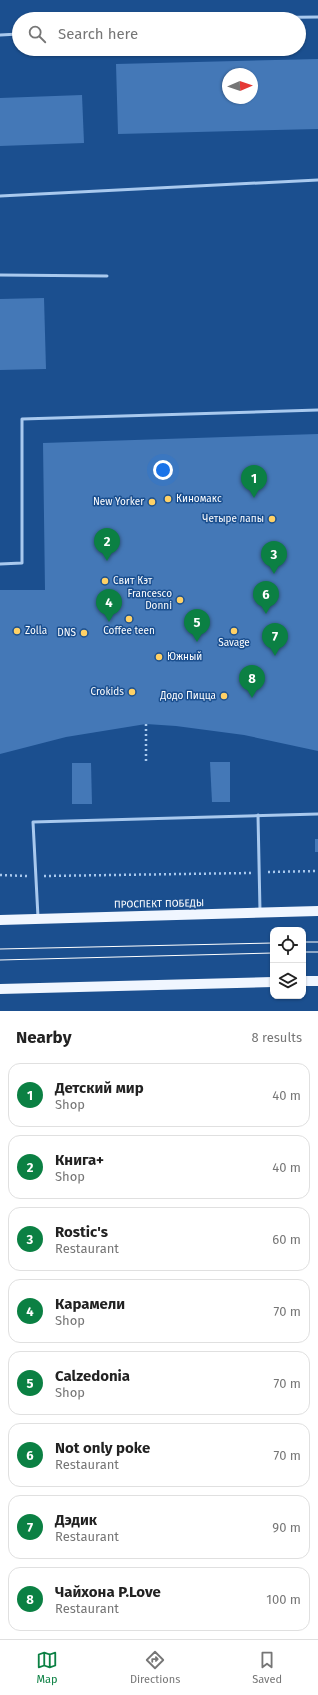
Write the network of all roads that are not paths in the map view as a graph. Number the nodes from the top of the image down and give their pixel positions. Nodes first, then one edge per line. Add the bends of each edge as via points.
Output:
1 (306, 17) edge
2 (318, 17) edge
3 (12, 34) edge
4 (0, 35) edge
5 (318, 180) edge
6 (0, 196) edge
7 (0, 275) edge
8 (107, 276) dead end
9 (318, 410) edge
10 (0, 564) edge
11 (318, 814) edge
12 (258, 815) junction
13 (318, 912) edge
14 (260, 913) junction
15 (38, 919) junction
16 (0, 920) edge
17 (306, 981) edge
18 (318, 981) edge
19 (270, 982) edge
20 (0, 990) edge

1 - 2 lane
3 - 4 lane
5 - 6 lane
7 - 8 lane
9 - 10 lane via 22,419 22,563
11 - 12 lane
12 - 14 lane
12 - 15 lane via 34,822
13 - 14 main road, ПРОСПЕКТ ПОБЕДЫ
14 - 15 main road, ПРОСПЕКТ ПОБЕДЫ
15 - 16 main road, ПРОСПЕКТ ПОБЕДЫ
17 - 18 main road
19 - 20 main road

